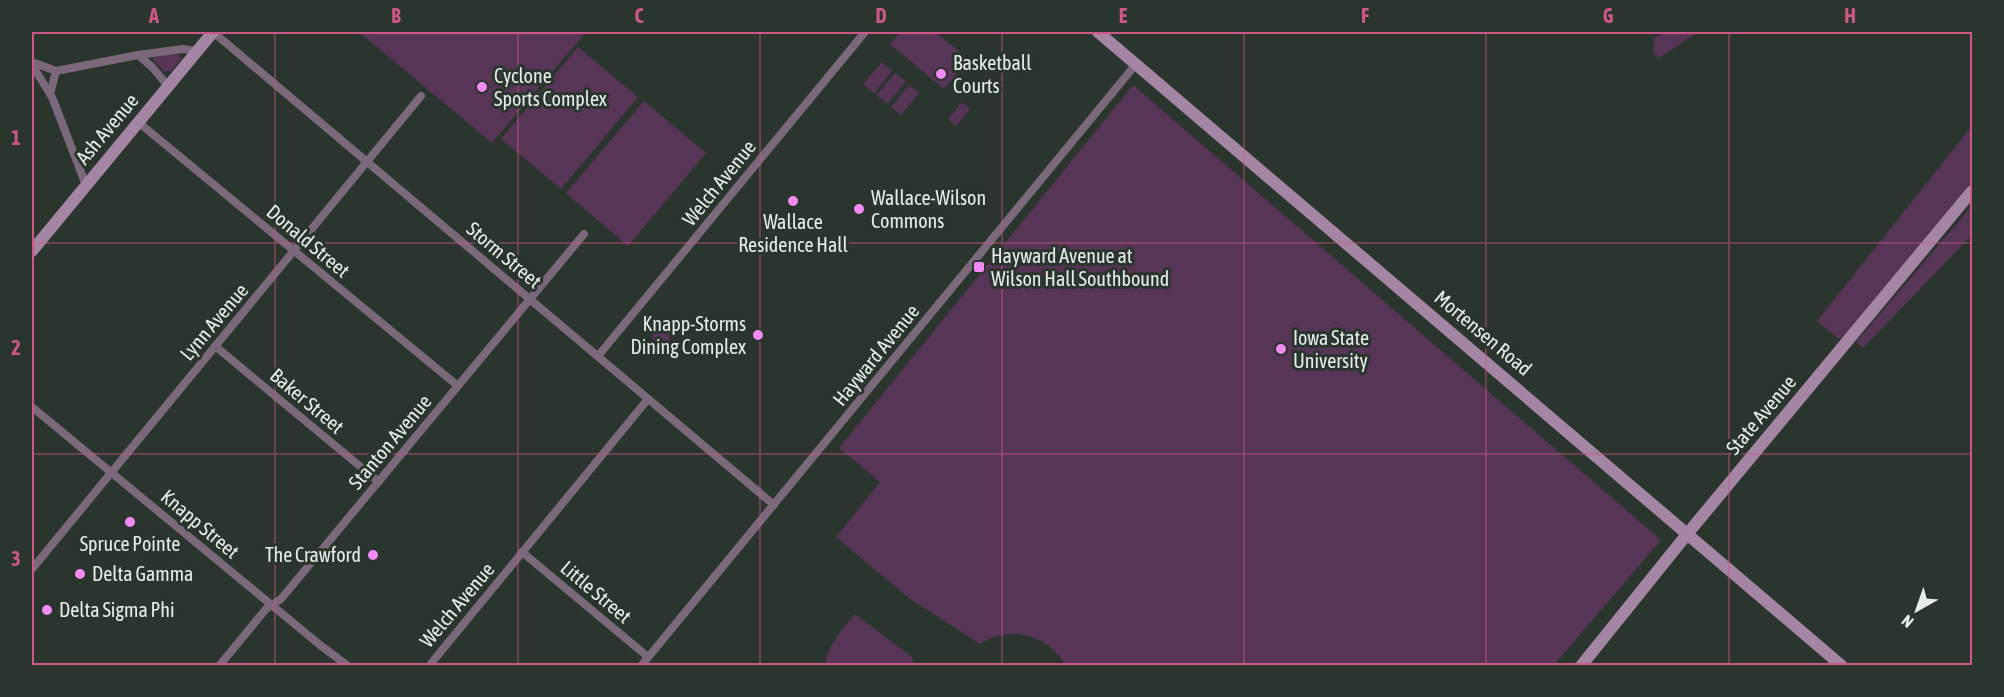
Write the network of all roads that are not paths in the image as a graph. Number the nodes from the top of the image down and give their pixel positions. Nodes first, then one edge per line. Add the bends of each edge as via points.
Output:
1 (213, 32) edge
2 (865, 32) edge
3 (1098, 32) edge
4 (197, 51) junction
5 (138, 56) junction
6 (32, 63) edge
7 (1136, 64) junction
8 (56, 71) junction
9 (168, 86) junction
10 (50, 94) junction
11 (421, 96) dead end
12 (138, 122) junction
13 (367, 162) junction
14 (86, 185) junction
15 (1972, 191) edge
16 (584, 234) dead end
17 (32, 251) edge
18 (294, 251) junction
19 (530, 298) junction
20 (215, 346) junction
21 (598, 356) junction
22 (458, 386) junction
23 (648, 399) junction
24 (32, 407) edge
25 (111, 472) junction
26 (379, 482) junction
27 (774, 505) junction
28 (1688, 532) junction
29 (522, 552) junction
30 (32, 569) edge
31 (271, 604) junction
32 (648, 657) junction
33 (219, 666) edge
34 (348, 666) edge
35 (429, 666) edge
36 (641, 666) edge
37 (1581, 666) edge
38 (1842, 666) edge

1 - 4 street, Ash Avenue
1 - 13 street, Storm Street
2 - 21 street, Welch Avenue
3 - 7 street, Mortensen Road
4 - 5 street via 183,49
4 - 9 street, Ash Avenue
5 - 8 street
5 - 9 street
6 - 8 street
6 - 10 street
7 - 27 street, Hayward Avenue
7 - 28 street, Mortensen Road
8 - 10 street
9 - 12 street, Ash Avenue
10 - 14 street
11 - 13 street, Lynn Avenue
12 - 14 street, Ash Avenue
12 - 18 street, Donald Street
13 - 18 street, Lynn Avenue
13 - 19 street, Storm Street
14 - 17 street, Ash Avenue
15 - 28 street, State Avenue
16 - 19 street, Stanton Avenue
18 - 20 street, Lynn Avenue
18 - 22 street, Donald Street
19 - 21 street, Storm Street
19 - 22 street, Stanton Avenue
20 - 25 street, Lynn Avenue
20 - 26 street, Baker Street
21 - 23 street, Storm Street
22 - 26 street, Stanton Avenue
23 - 27 street, Storm Street
23 - 29 street, Welch Avenue
24 - 25 street, Knapp Street
25 - 30 street, Lynn Avenue
25 - 31 street, Knapp Street
26 - 31 street, Stanton Avenue via 281,599
27 - 32 street, Hayward Avenue
28 - 37 street, State Avenue
28 - 38 street, Mortensen Road
29 - 32 street, Little Street
29 - 35 street, Welch Avenue
31 - 33 street, Stanton Avenue
31 - 34 street, Knapp Street
32 - 36 street, Hayward Avenue

